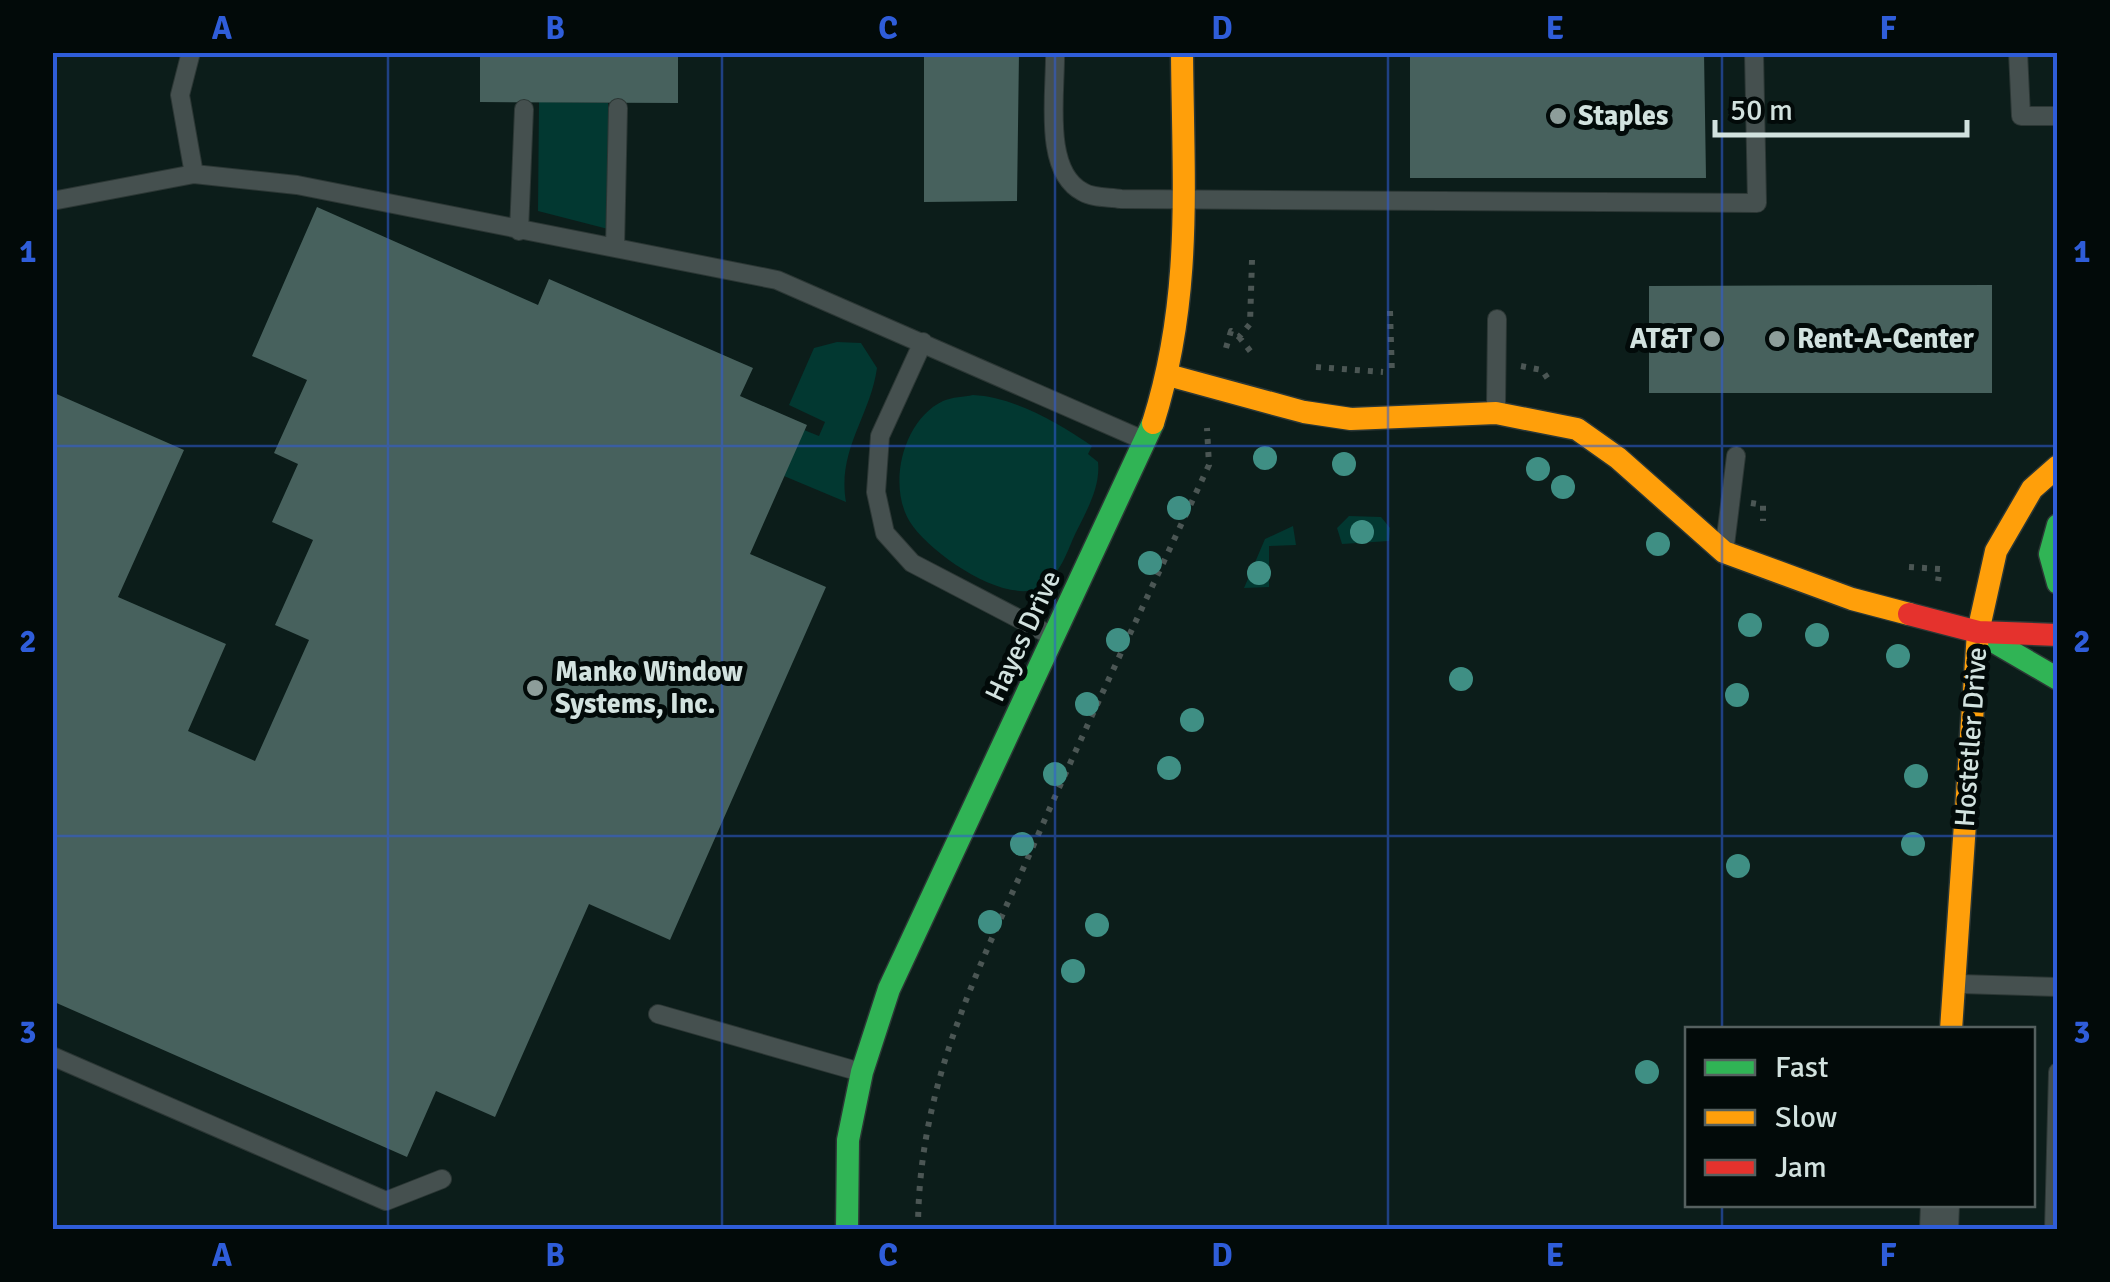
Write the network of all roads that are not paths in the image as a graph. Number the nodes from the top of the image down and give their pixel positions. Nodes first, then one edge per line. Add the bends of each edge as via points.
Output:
1 (191, 52) edge
2 (1055, 52) edge
3 (1182, 52) edge
4 (1754, 52) edge
5 (2018, 52) edge
6 (618, 108) dead end
7 (524, 110) dead end
8 (2058, 116) edge
9 (194, 174) junction
10 (1183, 198) junction
11 (52, 201) edge
12 (519, 231) junction
13 (615, 248) junction
14 (1497, 319) dead end
15 (923, 342) junction
16 (1168, 374) junction
17 (1496, 413) junction
18 (1147, 442) junction
19 (1736, 456) dead end
20 (2058, 466) edge
21 (2058, 525) edge
22 (1724, 552) junction
23 (2058, 583) edge
24 (1978, 632) junction
25 (2058, 635) edge
26 (1055, 638) junction
27 (2058, 679) edge
28 (1954, 983) junction
29 (2058, 988) edge
30 (658, 1014) dead end
31 (1951, 1027) edge
32 (52, 1056) edge
33 (862, 1072) junction
34 (2058, 1072) edge
35 (442, 1179) dead end
36 (848, 1230) edge
37 (2054, 1230) edge

1 - 9 lane via 180,95
2 - 10 lane via 1057,155 1069,182 1086,194
3 - 10 street, Hayes Drive
4 - 10 lane via 1757,203
5 - 8 lane via 2021,116
6 - 13 lane
7 - 12 lane
9 - 11 lane
9 - 12 lane via 297,185
10 - 16 street, Hayes Drive via 1184,281
12 - 13 lane
13 - 15 lane via 776,280
14 - 17 lane
15 - 18 lane
15 - 26 lane via 880,436 876,492 885,534 912,562
16 - 17 street via 1304,412 1392,418
16 - 18 street, Hayes Drive
17 - 22 street via 1577,429
18 - 26 street, Hayes Drive
19 - 22 lane
20 - 24 street, Hostetler Drive via 2032,489 1996,551
21 - 23 street via 2050,541
22 - 24 street via 1852,600
24 - 25 street
24 - 27 street
24 - 28 street, Hostetler Drive
26 - 33 street, Hayes Drive via 889,989
28 - 29 lane
28 - 31 street, Hostetler Drive
30 - 33 lane
32 - 35 lane via 386,1201
33 - 36 street, Hayes Drive via 848,1140
34 - 37 lane

